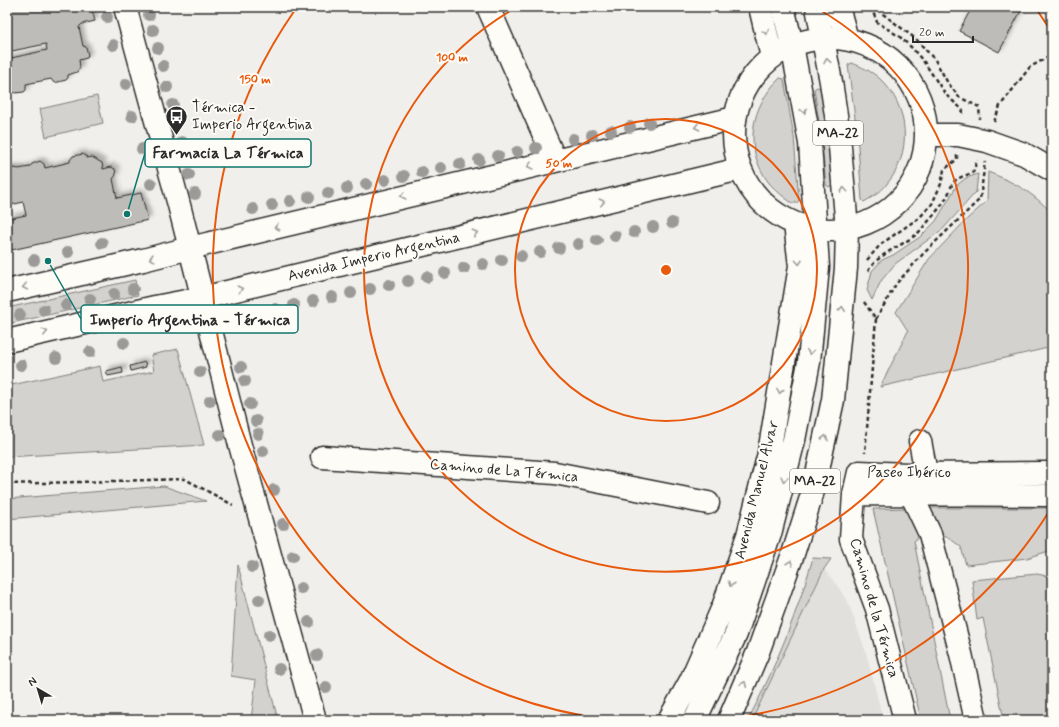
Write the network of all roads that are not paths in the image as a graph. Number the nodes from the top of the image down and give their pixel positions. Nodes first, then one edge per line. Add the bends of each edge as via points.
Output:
1 (125, 7) edge
2 (488, 7) edge
3 (760, 7) edge
4 (783, 7) edge
5 (817, 7) edge
6 (838, 7) edge
7 (823, 37) junction
8 (847, 39) junction
9 (792, 45) junction
10 (772, 57) junction
11 (735, 118) junction
12 (927, 135) junction
13 (555, 160) junction
14 (740, 169) junction
15 (1052, 170) edge
16 (795, 224) junction
17 (816, 229) junction
18 (847, 229) junction
19 (190, 248) junction
20 (7, 291) edge
21 (202, 298) junction
22 (7, 341) edge
23 (920, 441) dead end
24 (322, 457) dead end
25 (859, 472) joint
26 (926, 473) junction
27 (1052, 473) edge
28 (854, 494) junction
29 (911, 494) junction
30 (1052, 494) edge
31 (708, 503) dead end
32 (736, 634) junction
33 (673, 713) edge
34 (315, 720) edge
35 (695, 720) edge
36 (729, 720) edge
37 (905, 720) edge
38 (976, 720) edge

1 - 19 main road
2 - 13 main road
3 -> 10 main road
4 - 9 main road, MA-22
5 - 7 main road, MA-22
6 - 8 main road
7 - 8 main road
7 - 9 main road
18 -> 7 main road, MA-22 via 839,135
8 - 12 main road via 872,46 900,68 913,84 923,108
9 - 10 main road
9 -> 17 main road, MA-22 via 810,143
10 - 11 main road via 760,68 744,91
11 -> 13 main road
11 - 14 main road via 734,143
12 - 15 main road via 958,135 987,141 1024,154
12 - 18 main road via 922,162 910,187 891,208 869,221
13 -> 19 main road
14 - 16 main road via 755,195 775,213
21 -> 14 main road, Avenida Imperio Argentina
16 - 17 main road
16 -> 33 main road, Avenida Manuel Alvar via 800,266 769,453 748,535 723,607 692,680
17 - 18 main road
17 -> 32 main road, Avenida Manuel Alvar / MA-22 via 818,266 809,362 794,440 770,534
36 -> 18 main road, MA-22 via 758,652 814,488 833,400
19 -> 20 main road
19 - 21 main road
22 -> 21 main road, Avenida Imperio Argentina
21 - 34 main road
23 - 26 main road
24 - 31 main road, Camino de La Térmica via 555,473
25 - 26 main road, Paseo Ibérico
25 - 28 main road, Camino de la Térmica
26 - 27 main road, Paseo Ibérico
28 - 29 main road
28 - 37 main road, Camino de la Térmica via 851,539 877,609
29 - 30 main road
29 - 38 main road via 930,534 962,654
32 - 33 main road
32 - 35 main road, Avenida Manuel Alvar / MA-22

